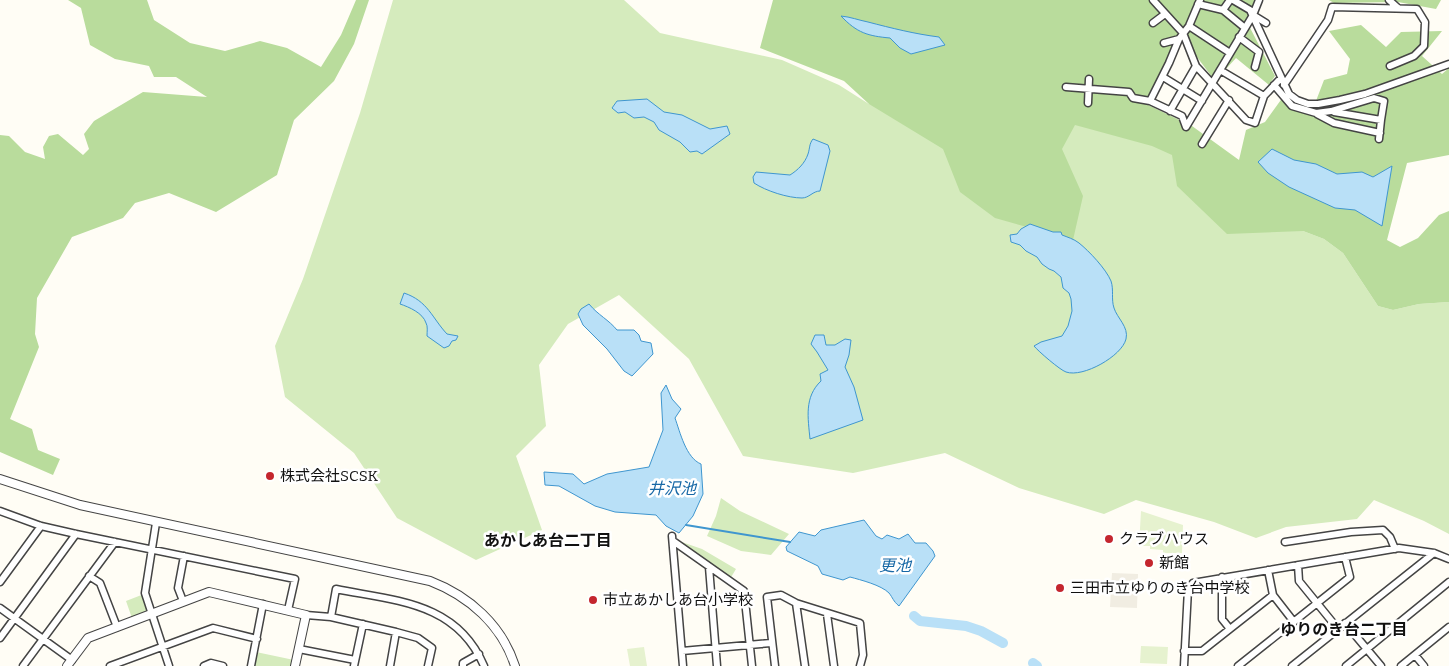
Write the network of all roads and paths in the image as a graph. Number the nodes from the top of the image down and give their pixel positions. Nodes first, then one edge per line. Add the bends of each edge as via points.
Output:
1 (1153, 0) edge
2 (1231, 0) edge
3 (1259, 0) edge
4 (1389, 0) edge
5 (1199, 2) edge
6 (1398, 8) junction
7 (1223, 10) junction
8 (1165, 14) junction
9 (1253, 15) junction
10 (1153, 23) dead end
11 (1266, 23) dead end
12 (1189, 26) junction
13 (1245, 28) junction
14 (1181, 36) junction
15 (1239, 38) junction
16 (1164, 43) dead end
17 (1230, 53) junction
18 (1162, 59) dead end
19 (1170, 63) junction
20 (1449, 64) edge
21 (1196, 66) junction
22 (1390, 66) dead end
23 (1255, 68) dead end
24 (1220, 70) junction
25 (1163, 77) junction
26 (1089, 80) dead end
27 (1282, 81) junction
28 (1213, 82) junction
29 (1274, 85) junction
30 (1066, 87) dead end
31 (1088, 88) junction
32 (1183, 89) junction
33 (1264, 96) junction
34 (1229, 100) junction
35 (1202, 101) junction
36 (1150, 102) junction
37 (1361, 103) junction
38 (1088, 104) dead end
39 (1170, 111) junction
40 (1331, 112) junction
41 (1316, 113) junction
42 (1358, 115) junction
43 (1382, 120) junction
44 (1202, 144) dead end
45 (0, 479) edge
46 (0, 511) edge
47 (156, 523) junction
48 (41, 526) junction
49 (76, 534) junction
50 (115, 542) junction
51 (1285, 542) dead end
52 (152, 549) junction
53 (1395, 549) junction
54 (1434, 553) junction
55 (184, 556) junction
56 (1346, 557) junction
57 (1449, 559) edge
58 (1298, 565) junction
59 (709, 567) junction
60 (1268, 570) junction
61 (89, 576) junction
62 (1222, 577) junction
63 (0, 582) edge
64 (1449, 582) edge
65 (1273, 595) junction
66 (183, 601) junction
67 (796, 603) junction
68 (264, 604) junction
69 (1317, 604) junction
70 (0, 608) edge
71 (288, 610) junction
72 (152, 613) junction
73 (827, 614) junction
74 (306, 615) junction
75 (331, 617) junction
76 (14, 618) junction
77 (1294, 622) junction
78 (1345, 623) junction
79 (363, 624) junction
80 (117, 627) junction
81 (1449, 627) edge
82 (1230, 629) junction
83 (1338, 629) junction
84 (396, 632) junction
85 (0, 638) edge
86 (43, 639) junction
87 (256, 640) junction
88 (771, 643) junction
89 (750, 644) junction
90 (163, 647) junction
91 (716, 648) junction
92 (299, 649) junction
93 (1367, 649) junction
94 (682, 651) junction
95 (1184, 651) junction
96 (479, 654) junction
97 (1415, 655) junction
98 (69, 663) edge
99 (355, 663) edge
100 (23, 666) edge
101 (110, 666) edge
102 (169, 666) edge
103 (204, 666) edge
104 (223, 666) edge
105 (251, 666) edge
106 (296, 666) edge
107 (390, 666) edge
108 (428, 666) edge
109 (462, 666) edge
110 (484, 666) edge
111 (515, 666) edge
112 (683, 666) edge
113 (717, 666) edge
114 (752, 666) edge
115 (775, 666) edge
116 (805, 666) edge
117 (834, 666) edge
118 (860, 666) edge
119 (1184, 666) edge
120 (1238, 666) edge
121 (1292, 666) edge
122 (1346, 666) edge
123 (1381, 666) edge
124 (1401, 666) edge
125 (1424, 666) edge

1 - 8 street
2 - 7 street
2 - 9 street
3 - 9 street
4 - 6 street
5 - 7 street
5 - 12 street
6 - 22 street via 1417,9 1425,22 1424,46 1414,56
6 - 27 street via 1332,7 1328,20
7 - 13 street
8 - 10 street
8 - 14 street
9 - 11 street
9 - 13 street
9 - 27 street
12 - 14 street
12 - 17 street
13 - 15 street
14 - 16 street
14 - 19 street
14 - 21 street
15 - 17 street
15 - 23 street via 1259,52
17 - 24 street
18 - 19 street
19 - 25 street
20 - 27 street via 1365,94 1318,104 1297,100 1288,94
21 - 28 street
21 - 32 street
24 - 28 street
24 - 33 street
25 - 32 street
25 - 36 street
26 - 31 street
27 - 29 street
28 - 34 street
28 - 35 street
29 - 33 street
29 - 41 street via 1292,106
30 - 31 street
31 - 36 street via 1129,92 1133,98
31 - 38 street
32 - 35 street
32 - 39 street
33 - 34 street via 1256,123 1246,120
34 - 44 street
35 - 39 street via 1186,127 1182,116
36 - 39 street
37 - 40 street
37 - 42 street
37 - 43 street via 1374,98 1384,101
40 - 41 street
40 - 42 street
41 - 43 street via 1334,123 1380,136
42 - 43 street
45 - 47 street via 80,505
46 - 48 street
47 - 52 street
47 - 111 street via 406,575 443,586 468,601 489,621 507,646
48 - 49 street
48 - 63 street
49 - 50 street
49 - 76 street
50 - 52 street
50 - 61 street
51 - 53 street via 1383,530
52 - 55 street
52 - 72 street via 145,593
53 - 54 street
53 - 56 street
54 - 57 street
54 - 78 street
55 - 66 street via 178,588
55 - 71 street via 295,579
56 - 58 street
56 - 69 street via 1350,577
58 - 60 street
58 - 69 street via 1299,581
59 - 89 street via 744,591
59 - 91 street
59 - 94 street via 673,538
60 - 62 street
60 - 65 street
61 - 80 street via 100,583
61 - 86 street
62 - 82 street via 1222,619
62 - 95 street via 1193,582 1188,589
64 - 93 street
65 - 77 street
65 - 82 street
66 - 68 street via 209,592
66 - 72 street
67 - 73 street
67 - 88 street via 781,596 767,597
67 - 116 street
68 - 71 street
68 - 87 street
69 - 77 street
69 - 83 street
70 - 76 street
71 - 74 street
72 - 80 street
72 - 90 street
73 - 117 street
73 - 118 street via 860,624 863,656
74 - 75 street
74 - 92 street
75 - 79 street
75 - 96 street via 336,589 409,603 434,611 452,623
76 - 85 street
76 - 86 street
77 - 120 street
78 - 83 street
78 - 93 street
79 - 84 street
79 - 99 street
80 - 98 street via 88,638
81 - 97 street
82 - 95 street via 1202,651
83 - 121 street
84 - 107 street
84 - 108 street via 418,638 432,648
86 - 98 street
86 - 100 street
87 - 90 street via 213,628
87 - 105 street
88 - 89 street
88 - 115 street
89 - 91 street
89 - 114 street
90 - 101 street
90 - 102 street
91 - 94 street
91 - 113 street
92 - 99 street
92 - 106 street
93 - 122 street
93 - 123 street
94 - 112 street
95 - 119 street
96 - 109 street
96 - 110 street
97 - 124 street
97 - 125 street
103 - 104 street via 212,663

